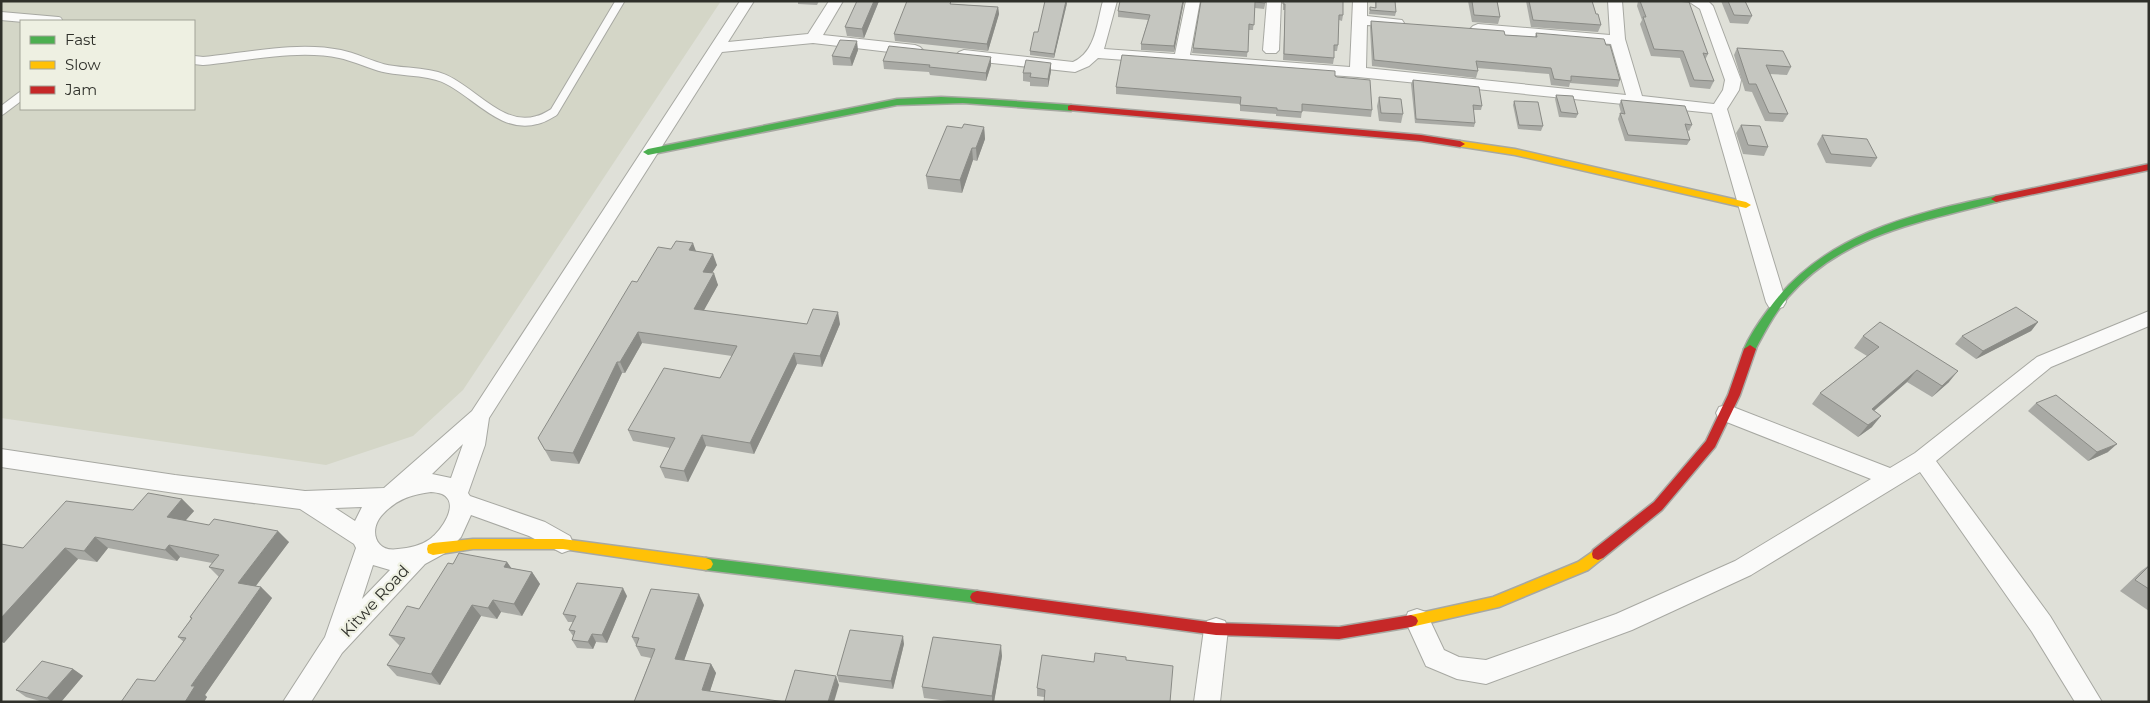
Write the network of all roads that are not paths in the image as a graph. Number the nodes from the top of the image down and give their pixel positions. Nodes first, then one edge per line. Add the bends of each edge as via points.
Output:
1 (620, 1) edge
2 (747, 1) edge
3 (836, 1) edge
4 (1110, 1) edge
5 (1192, 1) edge
6 (1274, 1) edge
7 (1360, 1) edge
8 (1615, 1) edge
9 (1695, 1) edge
10 (1, 16) edge
11 (47, 20) edge
12 (1359, 20) junction
13 (1409, 24) edge
14 (1458, 28) edge
15 (813, 38) junction
16 (1617, 40) junction
17 (716, 48) junction
18 (1271, 50) dead end
19 (929, 51) edge
20 (1095, 53) junction
21 (949, 54) edge
22 (1182, 59) junction
23 (195, 60) edge
24 (1358, 72) junction
25 (20, 97) edge
26 (1635, 99) junction
27 (1719, 109) junction
28 (1, 111) edge
29 (648, 152) junction
30 (2149, 167) edge
31 (1746, 204) junction
32 (1776, 302) junction
33 (2149, 318) edge
34 (1726, 413) junction
35 (479, 417) junction
36 (1, 458) edge
37 (1923, 459) junction
38 (1892, 478) junction
39 (394, 493) junction
40 (460, 498) junction
41 (306, 500) junction
42 (365, 543) junction
43 (562, 544) junction
44 (425, 553) junction
45 (1418, 620) junction
46 (1216, 629) junction
47 (333, 645) junction
48 (296, 702) edge
49 (1207, 702) edge
50 (2089, 702) edge

1 - 23 lane via 554,112 528,124 495,113 465,88 442,77 384,68 346,55 325,52
2 - 17 street
3 - 15 street
4 - 20 street
5 - 22 street
6 - 18 street
7 - 12 street
8 - 16 street
9 - 27 street via 1706,6 1733,80 1731,90
10 - 11 lane
12 - 13 street
12 - 24 street
14 - 16 street
15 - 17 street
15 - 19 street
16 - 26 street
17 - 29 street
20 - 21 street via 1088,62 1075,68
20 - 22 street
22 - 24 street
24 - 26 street
25 - 28 lane
26 - 27 street
27 - 31 street
29 - 31 street via 897,102 975,100 1421,138 1515,152
29 - 35 street
30 - 32 street via 1941,210 1875,231 1811,267
31 - 32 street
32 - 34 street via 1752,346
33 - 37 street via 2044,362
34 - 38 street
34 - 45 street via 1711,444 1658,506 1583,566 1494,603
35 - 39 street
35 - 40 street
36 - 41 street
37 - 38 street
37 - 50 street via 2040,624
38 - 45 street via 1743,568 1623,622 1486,672 1457,668 1435,658
39 - 40 street via 418,483 434,482 448,485
39 - 41 street
39 - 42 street via 373,510 365,524
40 - 43 street via 537,529
40 - 44 street via 462,515 456,527 446,539
41 - 42 street
42 - 44 street via 375,556 387,560 401,560
42 - 47 street, Kitwe Road
43 - 44 street via 473,544
43 - 46 street
44 - 47 street, Kitwe Road
45 - 46 street via 1339,633
46 - 49 street
47 - 48 street, Kitwe Road

